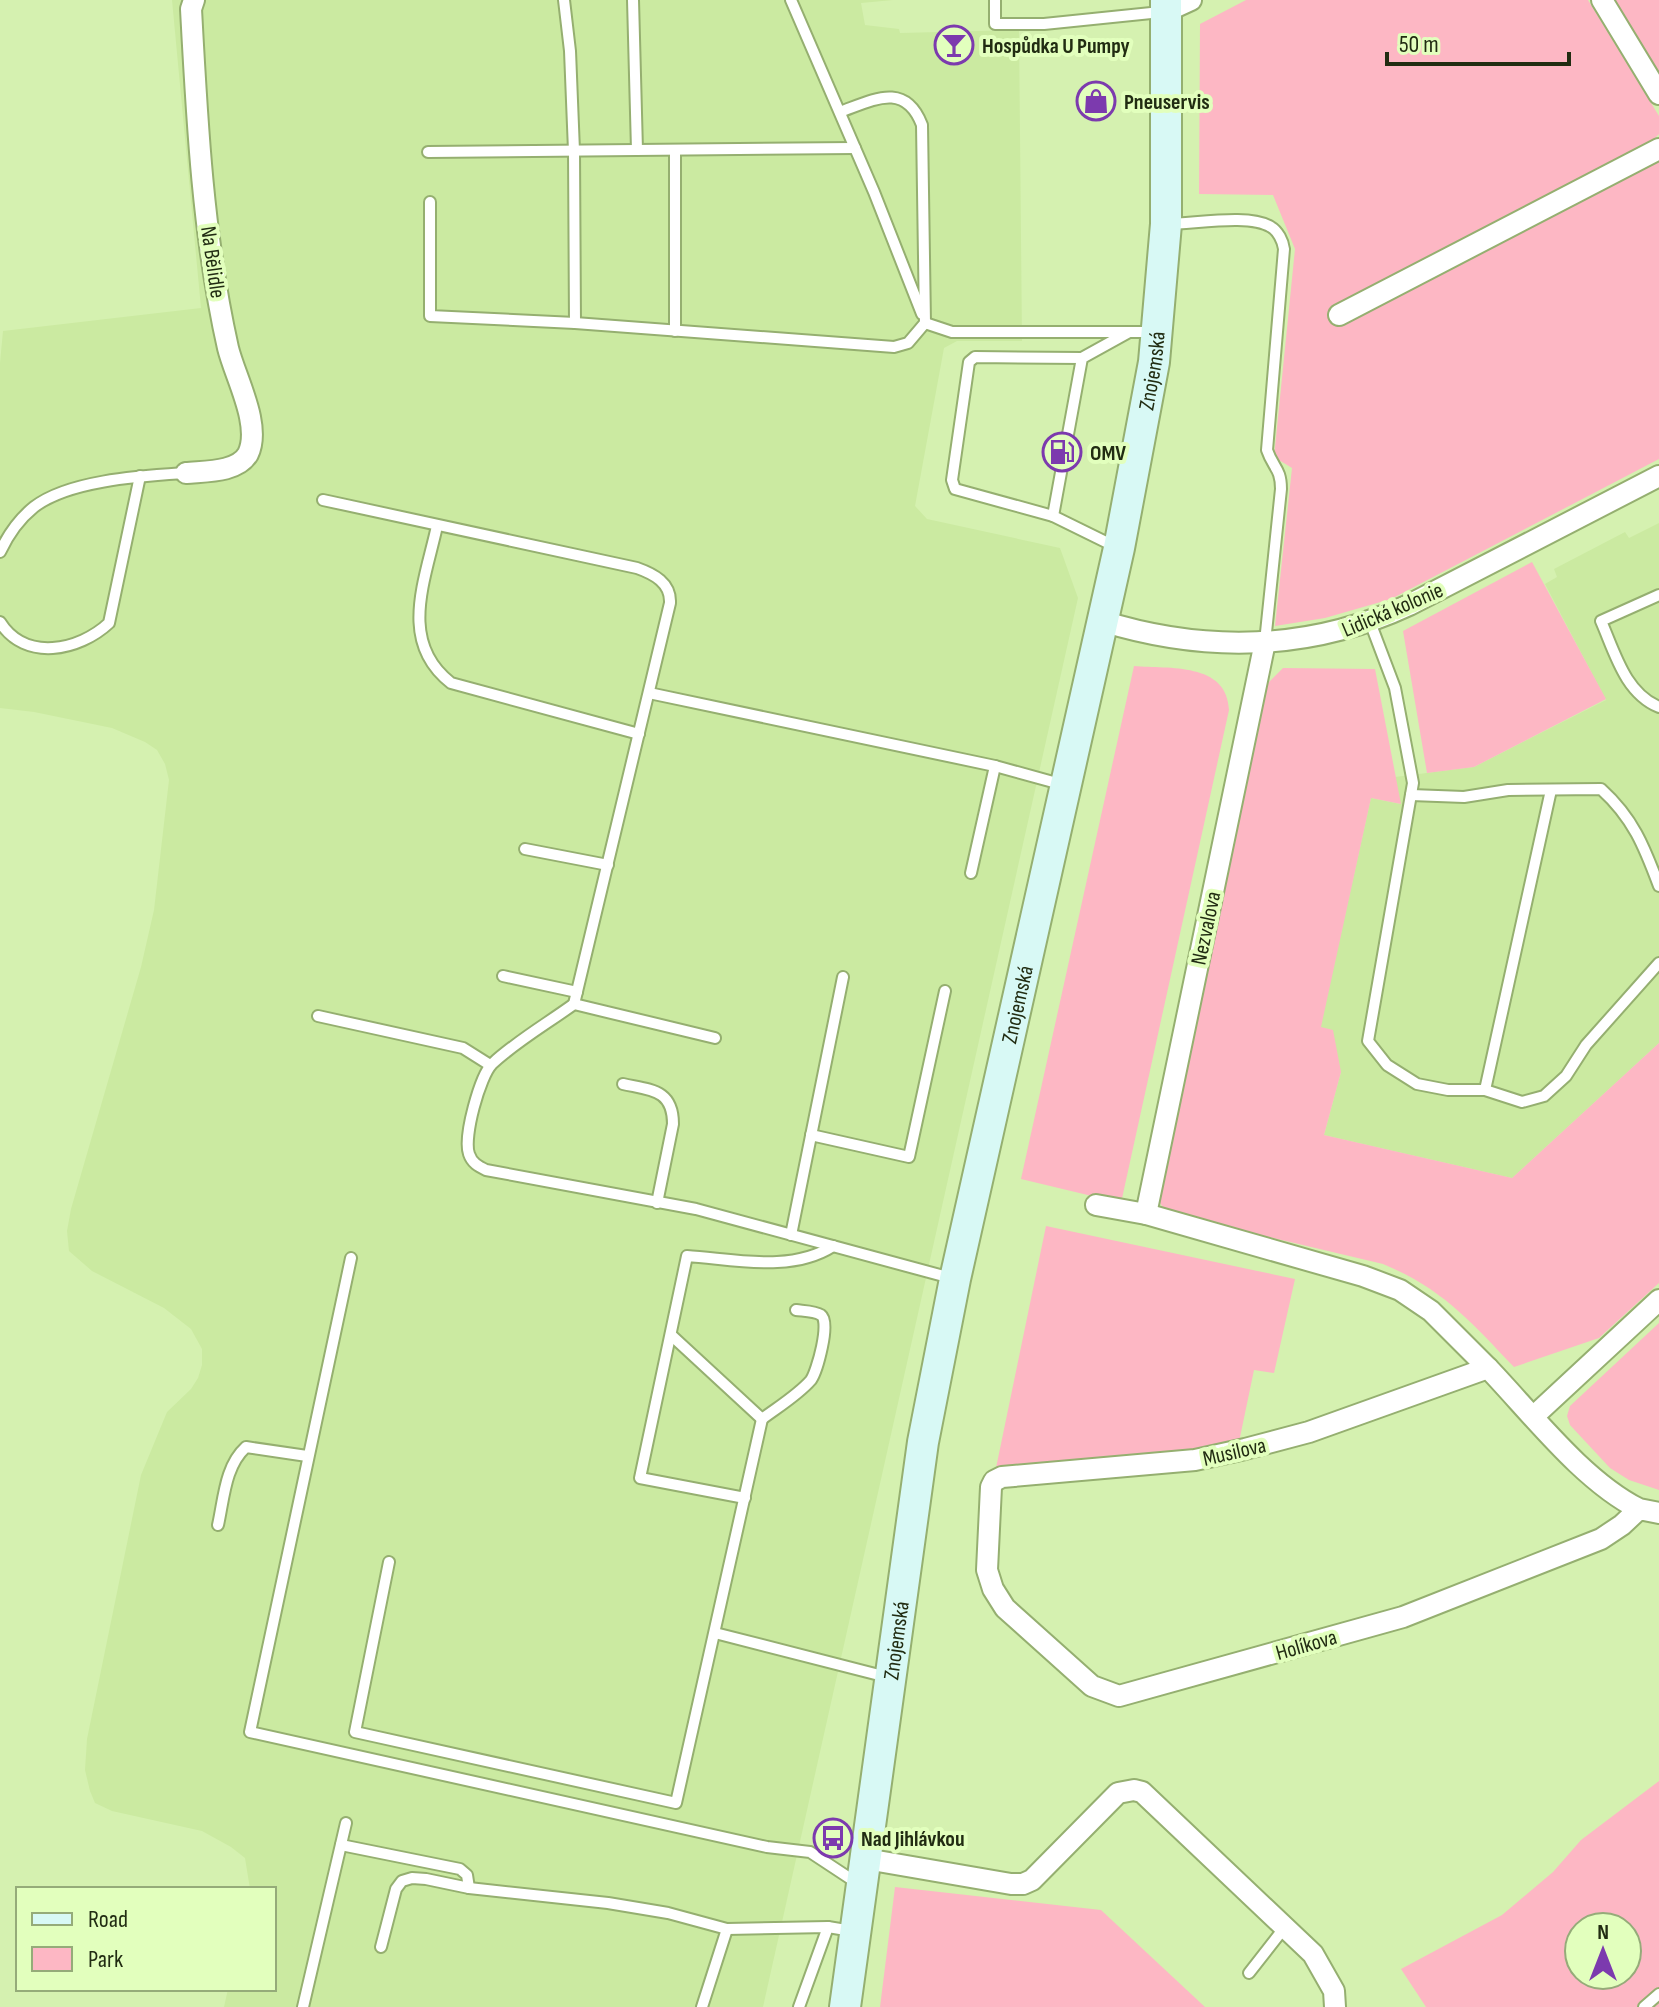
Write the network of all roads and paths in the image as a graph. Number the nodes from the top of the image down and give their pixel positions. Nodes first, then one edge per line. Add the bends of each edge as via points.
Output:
1 (194, 0) edge
2 (564, 0) edge
3 (633, 0) edge
4 (791, 0) edge
5 (995, 0) edge
6 (1602, 0) edge
7 (1175, 4) edge
8 (1659, 94) edge
9 (840, 112) junction
10 (855, 148) junction
11 (1659, 149) edge
12 (637, 150) junction
13 (675, 150) junction
14 (574, 151) junction
15 (428, 152) dead end
16 (430, 202) dead end
17 (1166, 224) junction
18 (1339, 315) dead end
19 (575, 323) junction
20 (925, 323) junction
21 (675, 331) junction
22 (1143, 332) junction
23 (1082, 358) junction
24 (186, 473) joint
25 (140, 476) junction
26 (1659, 476) edge
27 (323, 500) dead end
28 (1053, 516) junction
29 (437, 526) junction
30 (1119, 548) junction
31 (0, 552) edge
32 (1659, 595) edge
33 (1102, 621) junction
34 (0, 622) edge
35 (1370, 622) junction
36 (1265, 642) junction
37 (649, 693) junction
38 (1659, 707) edge
39 (639, 734) junction
40 (995, 766) junction
41 (1065, 786) junction
42 (1551, 790) junction
43 (1411, 795) junction
44 (525, 849) dead end
45 (608, 865) junction
46 (971, 873) dead end
47 (1659, 886) edge
48 (1659, 963) edge
49 (503, 976) dead end
50 (843, 977) dead end
51 (945, 991) dead end
52 (577, 992) junction
53 (574, 1004) junction
54 (318, 1016) dead end
55 (715, 1038) dead end
56 (490, 1065) junction
57 (623, 1084) dead end
58 (1485, 1090) junction
59 (811, 1135) junction
60 (657, 1203) junction
61 (1096, 1205) dead end
62 (1146, 1214) junction
63 (791, 1235) junction
64 (833, 1246) junction
65 (351, 1258) dead end
66 (955, 1279) junction
67 (1659, 1300) edge
68 (796, 1310) dead end
69 (671, 1335) junction
70 (1488, 1368) junction
71 (1534, 1416) junction
72 (762, 1419) junction
73 (307, 1456) junction
74 (745, 1498) junction
75 (1649, 1511) edge
76 (218, 1525) dead end
77 (389, 1562) dead end
78 (987, 1570) joint
79 (715, 1633) junction
80 (891, 1678) junction
81 (346, 1823) dead end
82 (341, 1845) junction
83 (864, 1873) junction
84 (469, 1888) junction
85 (1285, 1927) junction
86 (727, 1929) junction
87 (842, 1929) junction
88 (381, 1947) dead end
89 (1249, 1973) dead end
90 (1659, 1994) edge
91 (307, 2006) edge
92 (702, 2007) edge
93 (799, 2007) edge
94 (845, 2007) edge
95 (1335, 2007) edge
96 (1644, 2007) edge

1 - 24 street, Na Bělidle via 195,83 211,254 230,356 252,430 243,460 222,469
2 - 14 lane
3 - 12 lane
4 - 9 lane
5 - 7 lane via 995,24 1044,29
6 - 8 street
7 - 17 main road, Znojemská
9 - 10 lane
9 - 20 lane via 889,97 909,103 922,125
10 - 13 lane
10 - 20 lane
11 - 18 street
12 - 13 lane
12 - 14 lane
13 - 21 lane
14 - 15 lane
14 - 19 lane
16 - 19 lane via 430,316
17 - 22 main road, Znojemská
17 - 36 lane via 1254,222 1272,227 1283,241 1267,450 1281,474 1281,489
19 - 21 lane
20 - 21 lane via 908,343 894,347
20 - 22 lane via 952,332
22 - 23 lane
22 - 30 main road, Znojemská
23 - 28 lane
23 - 28 lane via 975,357 969,362 955,489
24 - 25 lane
25 - 31 lane via 54,496 34,507 10,532
25 - 34 lane via 109,623 80,643 42,648 22,644
26 - 35 street, Lidická kolonie
27 - 29 lane
28 - 30 lane
29 - 37 lane via 654,574 670,594
29 - 39 lane via 418,616 426,656 436,671 451,683
30 - 33 main road, Znojemská
32 - 38 lane via 1601,621 1625,676 1643,701
33 - 36 street, Lidická kolonie via 1140,633 1208,643
33 - 41 main road, Znojemská
35 - 36 street, Lidická kolonie via 1328,635
35 - 43 lane via 1395,688
36 - 62 street, Nezvalova
37 - 39 lane
37 - 40 lane
39 - 45 lane
40 - 41 lane
40 - 46 lane
41 - 66 main road, Znojemská
42 - 43 lane
42 - 47 lane via 1601,789 1622,808 1643,843
42 - 58 lane
43 - 58 lane via 1368,1041 1387,1065 1417,1084
44 - 45 lane
45 - 52 lane
48 - 58 lane via 1544,1096 1522,1102
49 - 52 lane
50 - 59 lane
51 - 59 lane via 909,1157
52 - 53 lane
53 - 55 lane
53 - 56 lane
54 - 56 lane via 463,1048
56 - 60 lane via 468,1142 475,1164
57 - 60 lane via 659,1092 673,1112
59 - 63 lane
60 - 63 lane
61 - 62 street
62 - 70 street via 1400,1290 1431,1311
63 - 64 lane
64 - 66 lane
64 - 69 lane via 792,1262 687,1256
65 - 73 lane
66 - 80 main road, Znojemská via 923,1442
67 - 71 street
68 - 72 lane via 825,1319 815,1373
69 - 72 lane
69 - 74 lane via 640,1478
70 - 71 street
70 - 78 street, Musilova via 1309,1432 1245,1449 1195,1460 1002,1477 991,1487
71 - 75 street via 1615,1497
72 - 74 lane
73 - 76 lane via 246,1447 235,1456
73 - 83 lane via 250,1732 767,1847 810,1852
74 - 79 lane
75 - 78 street, Holíkova via 1601,1539 1403,1617 1119,1696 1092,1686 1005,1608
77 - 79 lane via 355,1732 676,1803
79 - 80 lane
80 - 83 main road, Znojemská
81 - 82 lane
82 - 84 lane via 460,1869
82 - 91 lane
83 - 85 street via 1023,1884 1118,1793 1134,1790
83 - 87 main road, Znojemská
84 - 86 lane via 668,1913
84 - 88 lane via 426,1879 402,1881
85 - 89 lane
85 - 95 street via 1313,1954 1334,1991
86 - 87 lane
86 - 92 lane
87 - 93 lane
87 - 94 main road, Znojemská
90 - 96 lane

